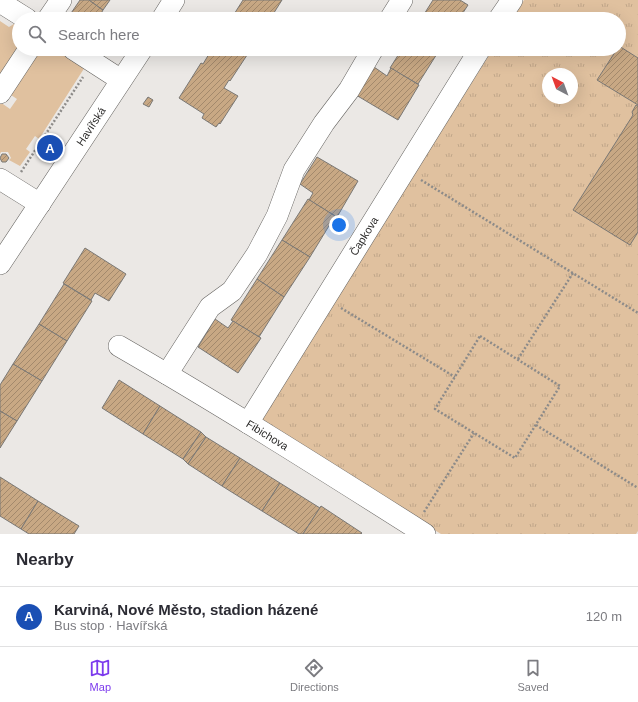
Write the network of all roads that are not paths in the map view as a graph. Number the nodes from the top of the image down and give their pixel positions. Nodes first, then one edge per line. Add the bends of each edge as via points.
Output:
1 (61, 0) edge
2 (174, 0) edge
3 (402, 0) edge
4 (512, 0) edge
5 (0, 2) edge
6 (16, 12) edge
7 (53, 12) edge
8 (166, 12) edge
9 (394, 12) edge
10 (504, 12) edge
11 (24, 56) edge
12 (84, 56) edge
13 (137, 56) edge
14 (369, 56) edge
15 (476, 56) edge
16 (121, 80) junction
17 (0, 93) edge
18 (6, 182) edge
19 (40, 204) junction
20 (0, 264) edge
21 (119, 346) dead end
22 (167, 374) junction
23 (248, 423) junction
24 (416, 532) edge

1 - 7 street
2 - 8 street
3 - 9 street
4 - 10 street
5 - 6 street
11 - 17 street
12 - 16 street
13 - 16 street, Havířská
14 - 22 street via 294,170 277,216 257,254 232,291 210,307
15 - 23 street, Čapkova
16 - 19 street, Havířská
18 - 19 street
19 - 20 street, Havířská
21 - 22 street, Fibichova
22 - 23 street, Fibichova
23 - 24 street, Fibichova

